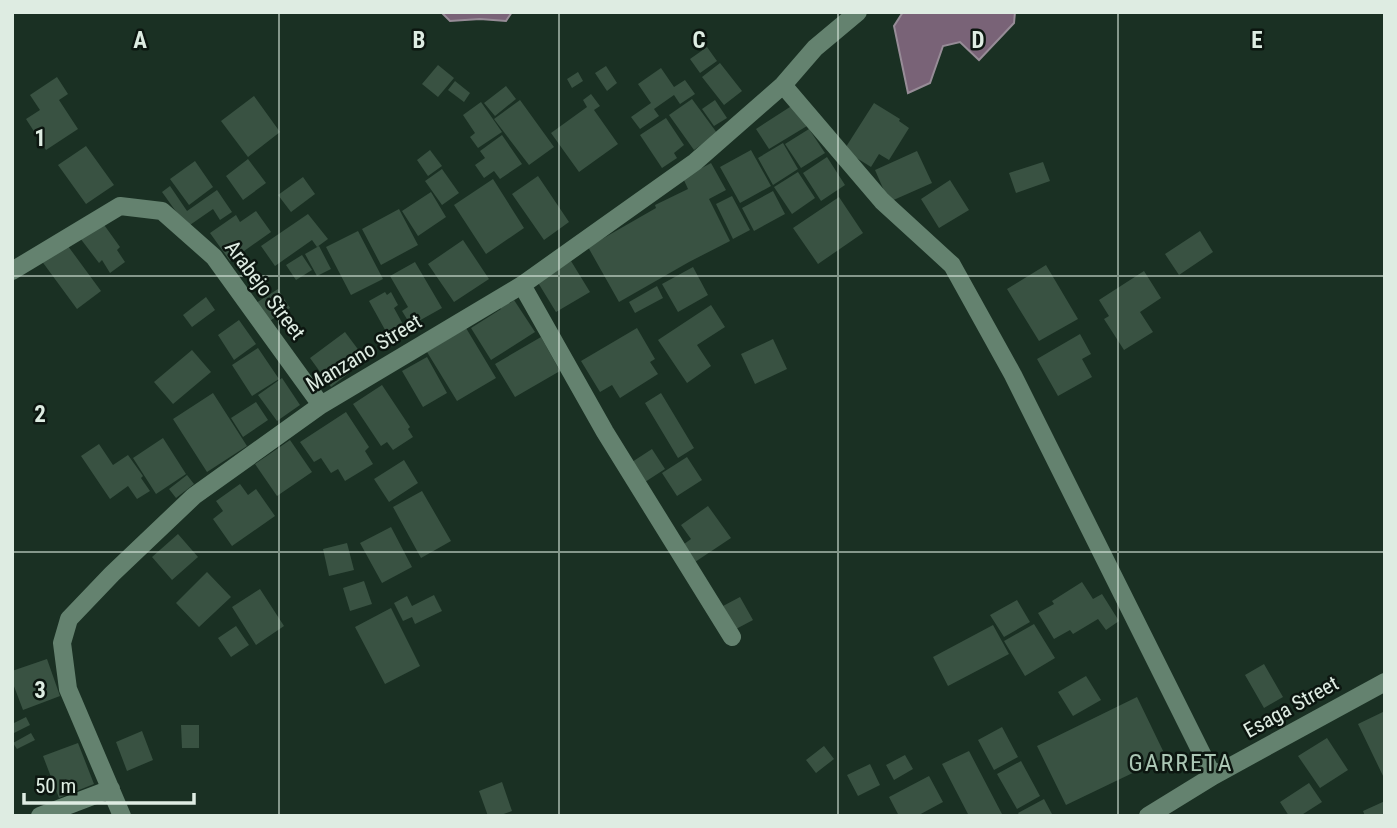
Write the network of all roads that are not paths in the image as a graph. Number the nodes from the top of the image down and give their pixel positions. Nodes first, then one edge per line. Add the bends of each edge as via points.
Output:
1 (858, 12) edge
2 (783, 85) junction
3 (12, 271) edge
4 (522, 285) junction
5 (321, 405) junction
6 (732, 637) dead end
7 (1385, 682) edge
8 (1213, 776) junction
9 (111, 789) junction
10 (40, 816) edge
11 (122, 816) edge
12 (1149, 816) edge

1 - 2 street, Manzano Street via 815,48
2 - 4 street, Manzano Street via 695,162
2 - 8 street via 882,201 952,265 1013,375
3 - 5 street, Arabejo Street via 120,206 162,211 214,257
4 - 5 street, Manzano Street
4 - 6 street via 605,432
5 - 9 street, Manzano Street via 194,496 69,619 62,643 68,689
7 - 8 street, Esaga Street
8 - 12 street, Esaga Street
9 - 10 street
9 - 11 street, Manzano Street

